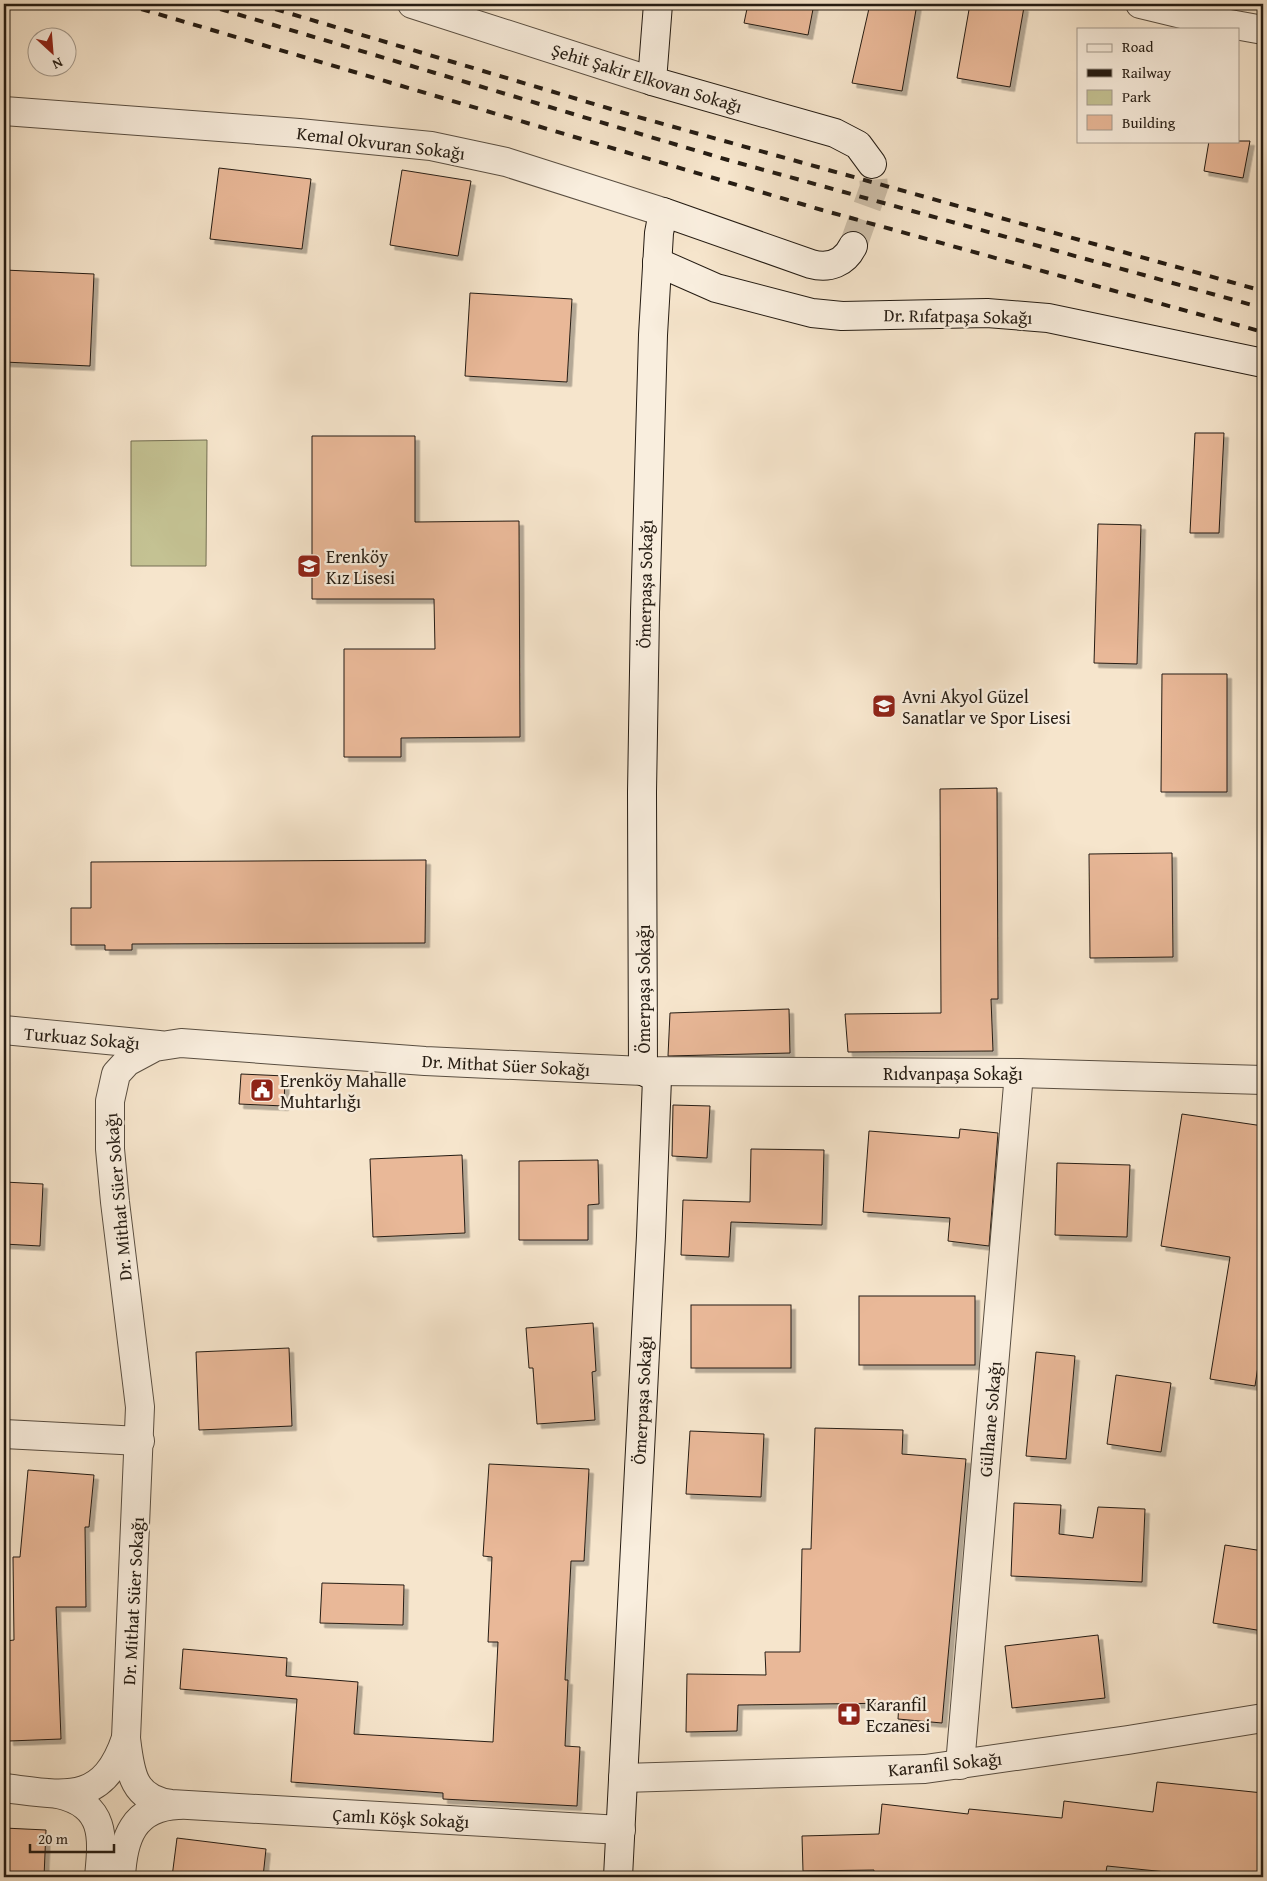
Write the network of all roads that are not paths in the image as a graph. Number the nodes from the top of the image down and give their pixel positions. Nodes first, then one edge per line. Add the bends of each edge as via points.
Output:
1 (412, 4) edge
2 (658, 4) edge
3 (1140, 4) edge
4 (1203, 12) edge
5 (1263, 30) edge
6 (652, 82) junction
7 (4, 112) edge
8 (872, 164) tunnel mouth
9 (663, 212) junction
10 (853, 246) tunnel mouth
11 (656, 262) junction
12 (1263, 363) edge
13 (4, 1030) edge
14 (160, 1045) junction
15 (643, 1071) junction
16 (1019, 1073) junction
17 (1263, 1080) edge
18 (4, 1434) edge
19 (140, 1442) junction
20 (1263, 1718) edge
21 (126, 1738) junction
22 (960, 1765) junction
23 (623, 1778) junction
24 (4, 1788) edge
25 (58, 1794) junction
26 (182, 1805) junction
27 (620, 1830) junction
28 (99, 1877) edge
29 (121, 1877) edge
30 (618, 1877) edge

1 - 6 street, Şehit Şakir Elkovan Sokağı
2 - 6 street
3 - 4 street
4 - 5 street
6 - 8 street, Şehit Şakir Elkovan Sokağı via 835,133 858,145
7 - 9 street, Kemal Okvuran Sokağı via 290,132 431,146 506,162
9 - 10 street, Kemal Okvuran Sokağı via 814,265 838,263
9 - 11 street, Ömerpaşa Sokağı
11 - 12 street, Dr. Rıfatpaşa Sokağı via 722,290 812,313 842,316 986,313 1048,318
11 - 15 street, Ömerpaşa Sokağı via 644,647
13 - 14 street, Turkuaz Sokağı
14 - 15 street, Dr. Mithat Süer Sokağı via 188,1043 450,1062
14 - 19 street, Dr. Mithat Süer Sokağı via 134,1057 119,1070 112,1084 110,1101 110,1150 138,1382
15 - 16 street, Rıdvanpaşa Sokağı
15 - 23 street, Ömerpaşa Sokağı via 657,1078
16 - 17 street, Rıdvanpaşa Sokağı
16 - 22 street, Gülhane Sokağı
18 - 19 street
19 - 21 street, Dr. Mithat Süer Sokağı
20 - 22 street, Karanfil Sokağı
21 - 25 street, Dr. Mithat Süer Sokağı via 117,1759 103,1778 83,1791
21 - 26 street, Dr. Mithat Süer Sokağı via 133,1776 142,1792 159,1802
22 - 23 street, Karanfil Sokağı via 910,1770
23 - 27 street, Ömerpaşa Sokağı
24 - 25 street
25 - 28 street via 82,1804 98,1820 102,1841
26 - 27 street, Çamlı Köşk Sokağı
26 - 29 street via 151,1812 133,1826 126,1839
27 - 30 street, Ömerpaşa Sokağı

